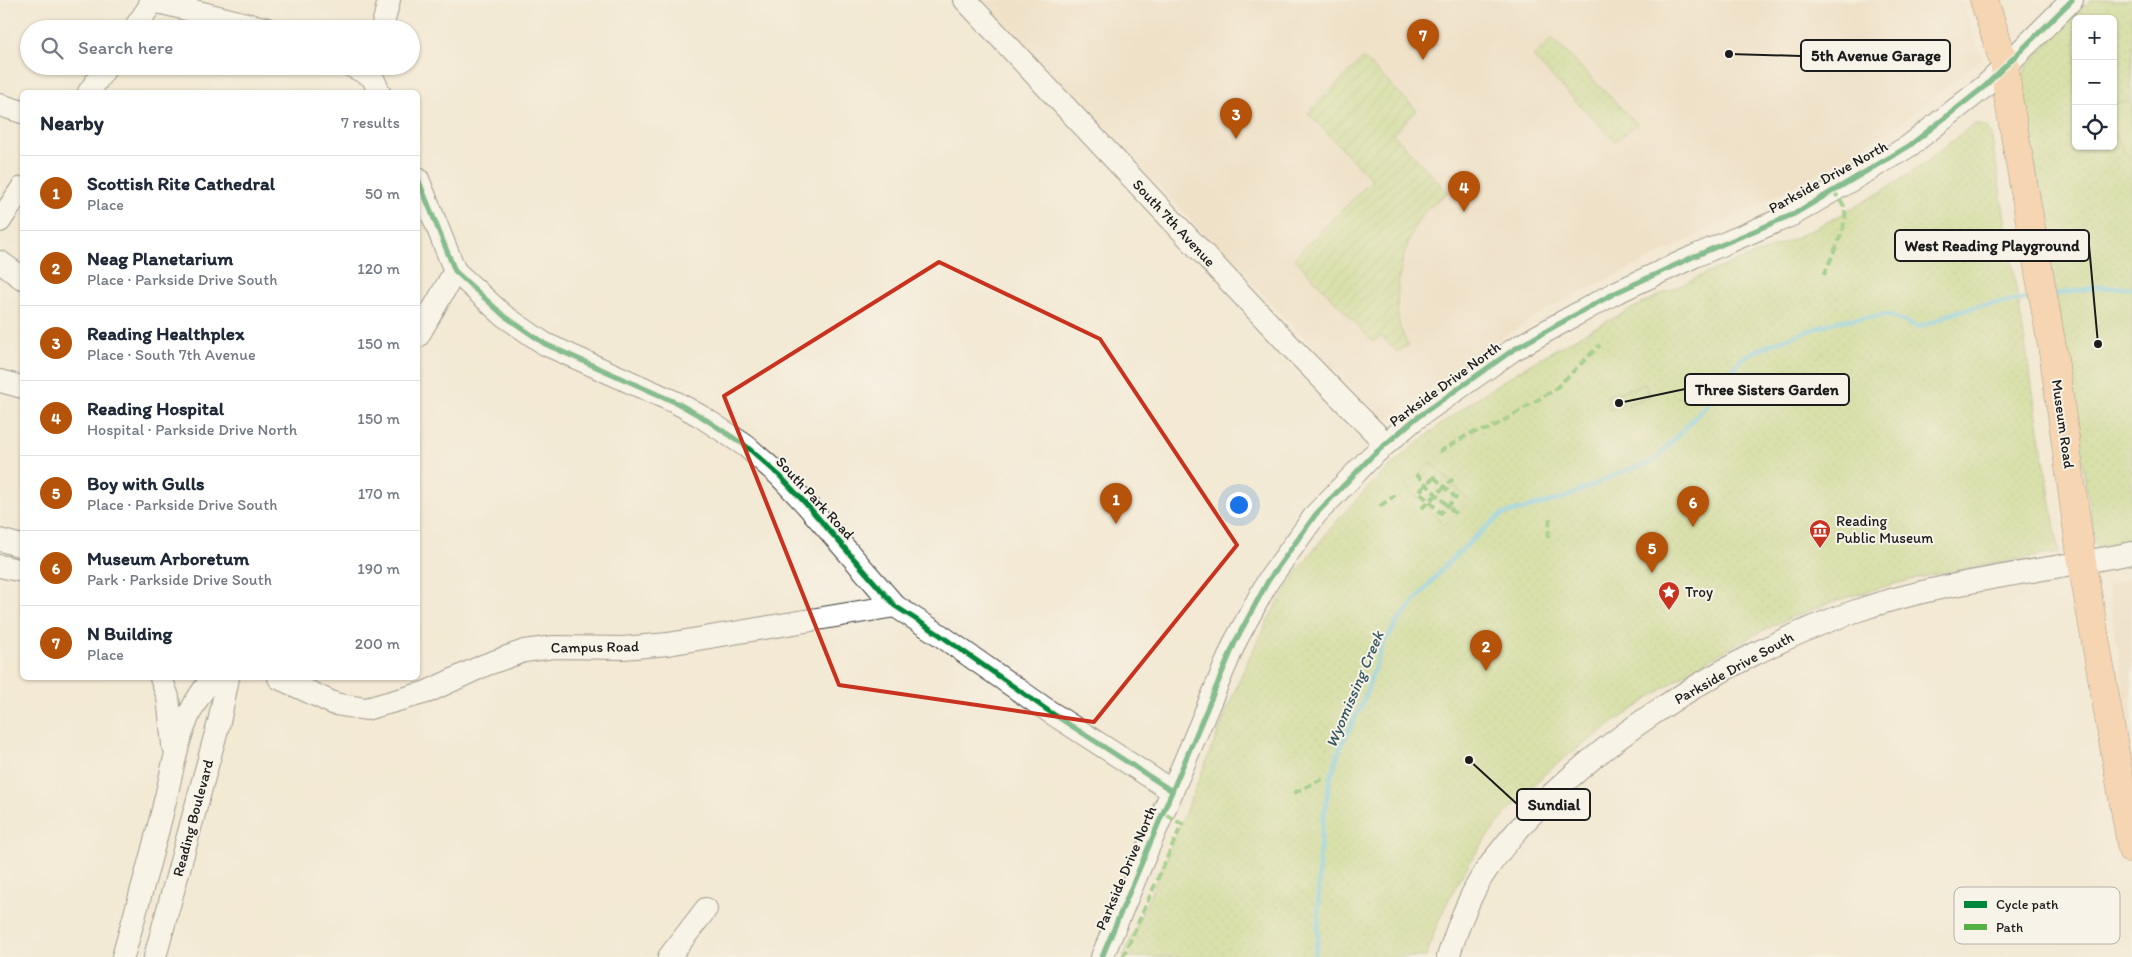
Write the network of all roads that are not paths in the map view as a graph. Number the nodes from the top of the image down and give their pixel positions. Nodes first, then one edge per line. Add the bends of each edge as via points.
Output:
1 (152, 0) edge
2 (389, 0) edge
3 (965, 0) edge
4 (1984, 0) edge
5 (2072, 0) edge
6 (140, 20) edge
7 (231, 20) edge
8 (384, 20) edge
9 (2005, 66) junction
10 (101, 75) edge
11 (90, 90) edge
12 (0, 105) edge
13 (20, 111) edge
14 (420, 190) edge
15 (20, 193) edge
16 (424, 211) edge
17 (0, 221) edge
18 (0, 262) edge
19 (456, 271) junction
20 (20, 277) edge
21 (420, 333) edge
22 (0, 381) edge
23 (20, 386) edge
24 (1386, 443) junction
25 (0, 540) edge
26 (20, 545) edge
27 (2132, 553) edge
28 (2082, 563) junction
29 (0, 566) edge
30 (20, 571) edge
31 (895, 606) junction
32 (163, 680) edge
33 (211, 680) edge
34 (228, 680) edge
35 (282, 680) edge
36 (169, 785) junction
37 (1172, 791) junction
38 (2132, 850) edge
39 (706, 909) dead end
40 (123, 957) edge
41 (155, 957) edge
42 (669, 957) edge
43 (1102, 957) edge
44 (1448, 957) edge

1 - 6 street
1 - 7 street
2 - 8 street
3 - 24 street, South 7th Avenue via 1293,349
4 - 9 main road, Museum Road
5 - 9 street, Parkside Drive North
9 - 24 street, Parkside Drive North via 1984,87 1909,146 1794,214 1620,291 1520,346 1415,418
9 - 28 main road, Museum Road via 2048,326
10 - 11 street
12 - 13 street
14 - 16 street, South Park Road
15 - 17 street
16 - 19 street, South Park Road
18 - 20 street
19 - 21 street
19 - 31 street, South Park Road via 531,336 677,403 746,446 780,476
22 - 23 street
24 - 37 street, Parkside Drive North via 1316,514 1268,581 1236,640
25 - 26 street
27 - 28 street, Parkside Drive South
28 - 38 main road, Museum Road
28 - 44 street, Parkside Drive South via 1905,596 1854,611 1793,634 1751,655 1666,706 1562,784 1525,821 1484,874 1456,932
29 - 30 street
31 - 35 street, Campus Road via 668,644 623,648 554,646 524,651 485,664 427,692 366,710 335,704
31 - 37 street, South Park Road
32 - 36 street, Reading Boulevard via 172,733
33 - 36 street, Reading Boulevard via 188,713
34 - 41 street, Reading Boulevard
36 - 40 street, Reading Boulevard
37 - 43 street, Parkside Drive North
39 - 42 street

